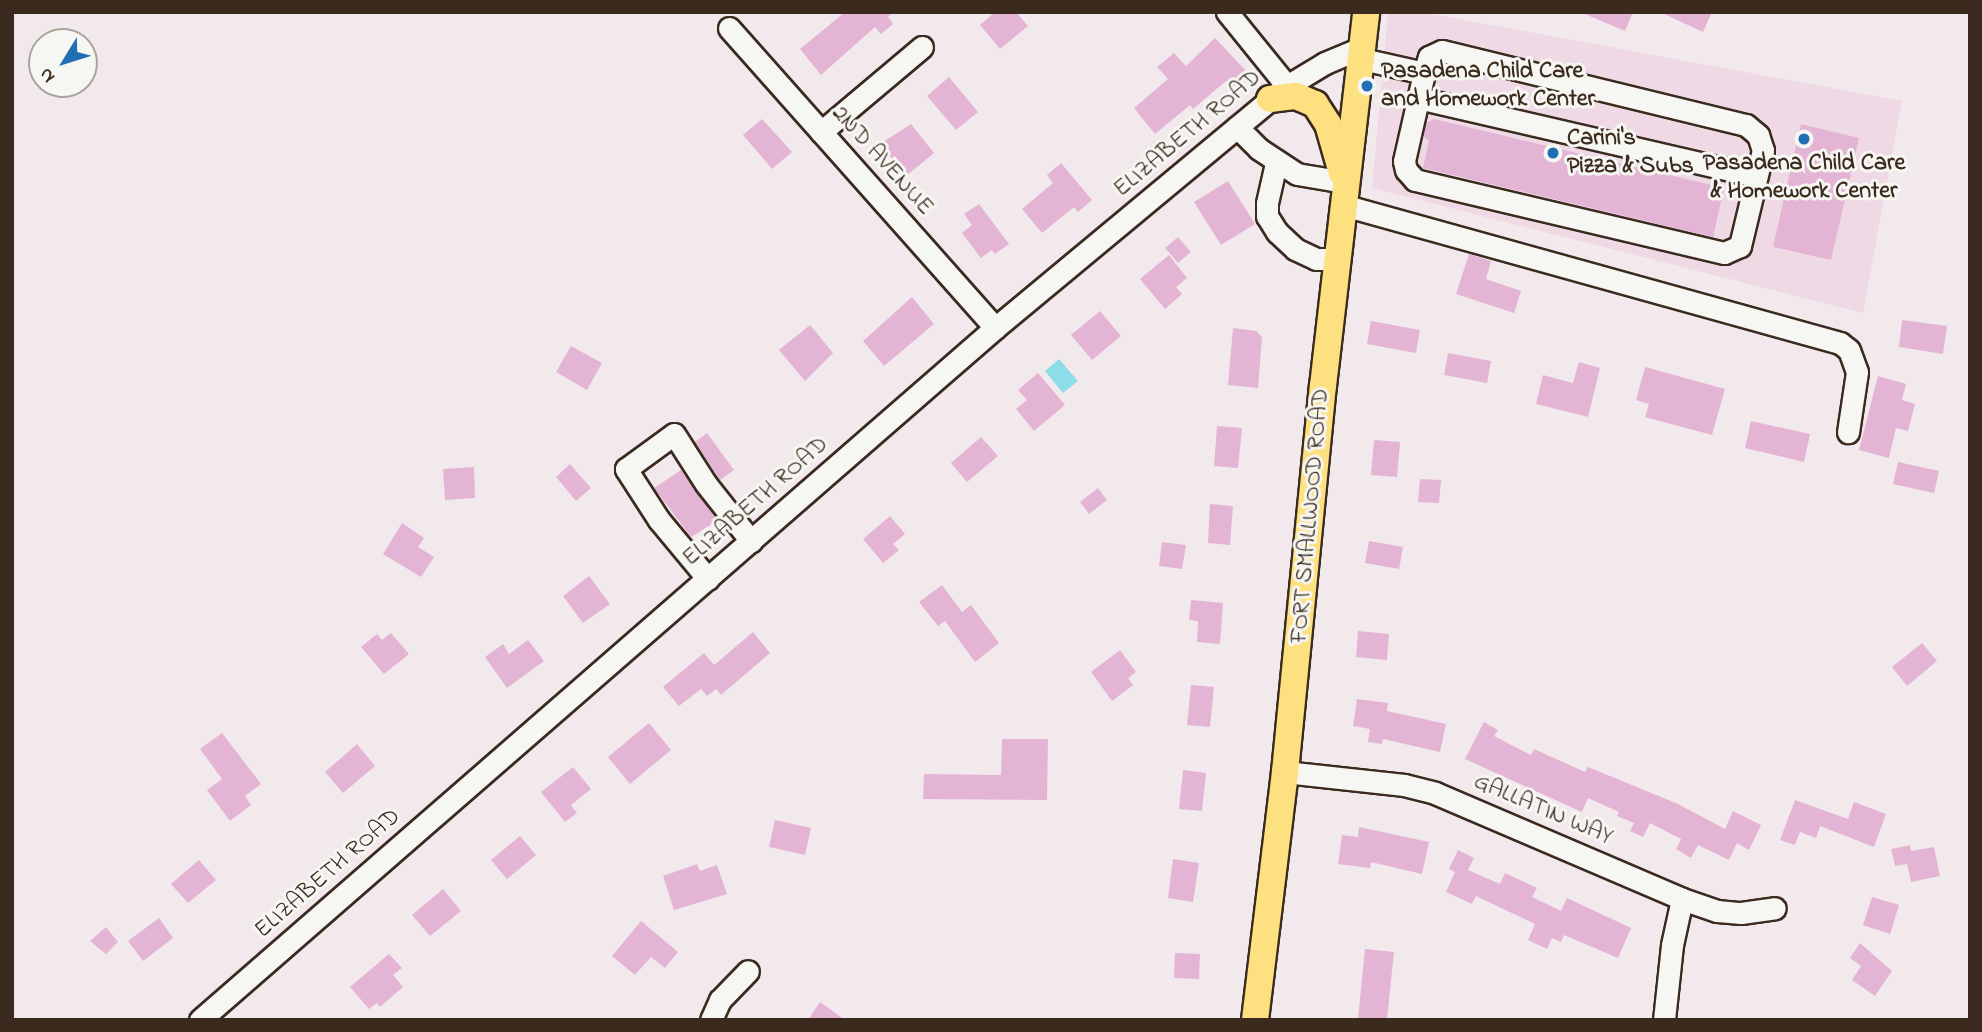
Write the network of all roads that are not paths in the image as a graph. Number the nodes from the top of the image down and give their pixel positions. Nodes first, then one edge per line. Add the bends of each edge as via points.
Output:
1 (1227, 12) edge
2 (1366, 12) edge
3 (729, 28) dead end
4 (922, 47) dead end
5 (1362, 53) junction
6 (1424, 73) junction
7 (1279, 93) junction
8 (1418, 98) junction
9 (1237, 127) junction
10 (821, 132) junction
11 (1276, 163) junction
12 (1756, 176) junction
13 (1344, 194) junction
14 (1337, 260) junction
15 (995, 328) junction
16 (1848, 432) dead end
17 (751, 541) junction
18 (708, 579) junction
19 (1285, 772) junction
20 (1682, 899) junction
21 (1775, 908) dead end
22 (748, 971) dead end
23 (200, 1020) edge
24 (712, 1020) edge
25 (1255, 1020) edge
26 (1664, 1020) edge

1 - 7 street
2 - 5 main road, FORT SMALLWOOD ROAD
3 - 10 street, 2ND AVENUE
4 - 10 street
5 - 6 street
5 - 7 street, ELIZABETH ROAD via 1325,63
5 - 13 main road, FORT SMALLWOOD ROAD
6 - 8 street
6 - 12 street via 1429,57 1442,51 1746,125 1762,144
7 - 9 street, ELIZABETH ROAD
7 - 13 main road via 1315,104 1328,124
8 - 12 street
8 - 12 street via 1404,161 1415,180 1724,253 1740,246
9 - 11 street
9 - 15 street, ELIZABETH ROAD
10 - 15 street, 2ND AVENUE
11 - 13 street
11 - 14 street via 1267,203 1277,232 1295,249 1316,259
13 - 14 main road, FORT SMALLWOOD ROAD
13 - 16 street via 1840,342 1849,350 1857,372
14 - 19 main road, FORT SMALLWOOD ROAD
15 - 17 street, ELIZABETH ROAD
17 - 18 street, ELIZABETH ROAD
17 - 18 street via 674,434 626,469 659,520
18 - 23 street, ELIZABETH ROAD
19 - 20 street, GALLATIN WAY via 1404,785 1435,793
19 - 25 main road, FORT SMALLWOOD ROAD
20 - 21 street, GALLATIN WAY via 1729,912
20 - 26 street
22 - 24 street via 720,1000

